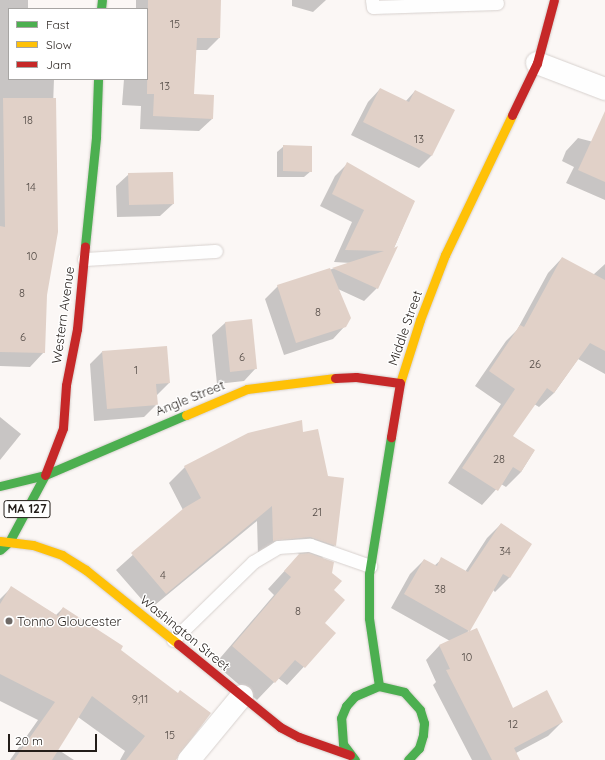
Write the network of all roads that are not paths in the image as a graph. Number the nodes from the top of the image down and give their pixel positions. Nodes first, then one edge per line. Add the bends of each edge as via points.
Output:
1 (372, 0) edge
2 (554, 0) edge
3 (497, 3) dead end
4 (537, 63) junction
5 (98, 80) edge
6 (605, 89) edge
7 (216, 251) dead end
8 (84, 259) junction
9 (400, 383) junction
10 (45, 475) junction
11 (0, 486) edge
12 (0, 540) edge
13 (10, 542) junction
14 (0, 550) edge
15 (370, 566) junction
16 (173, 640) junction
17 (379, 686) junction
18 (242, 696) junction
19 (352, 758) edge
20 (411, 759) edge
21 (189, 760) edge

1 - 3 lane via 373,7
2 - 4 main road, Middle Street
4 - 6 street
4 - 9 main road, Middle Street via 445,255 420,320
5 - 8 main road, Western Avenue / MA 127 via 96,137
7 - 8 lane
8 - 10 main road, Western Avenue / MA 127 via 63,428
9 - 10 main road, Angle Street via 356,377 293,381 247,389
9 - 15 main road, Middle Street
10 - 11 main road, Angle Street / MA 127
10 - 13 main road, Western Avenue / MA 127
12 - 13 main road, Washington Street
13 - 14 main road
13 - 16 main road, Washington Street via 33,545 62,555 86,570
15 - 16 lane via 310,546 278,547 253,562
15 - 17 main road, Middle Street via 369,618
16 - 18 main road, Washington Street
17 - 19 main road via 366,689 355,696 346,706 341,718 340,731
17 - 20 main road via 404,692 420,710 424,736
18 - 19 main road, Washington Street via 280,727
18 - 21 street

